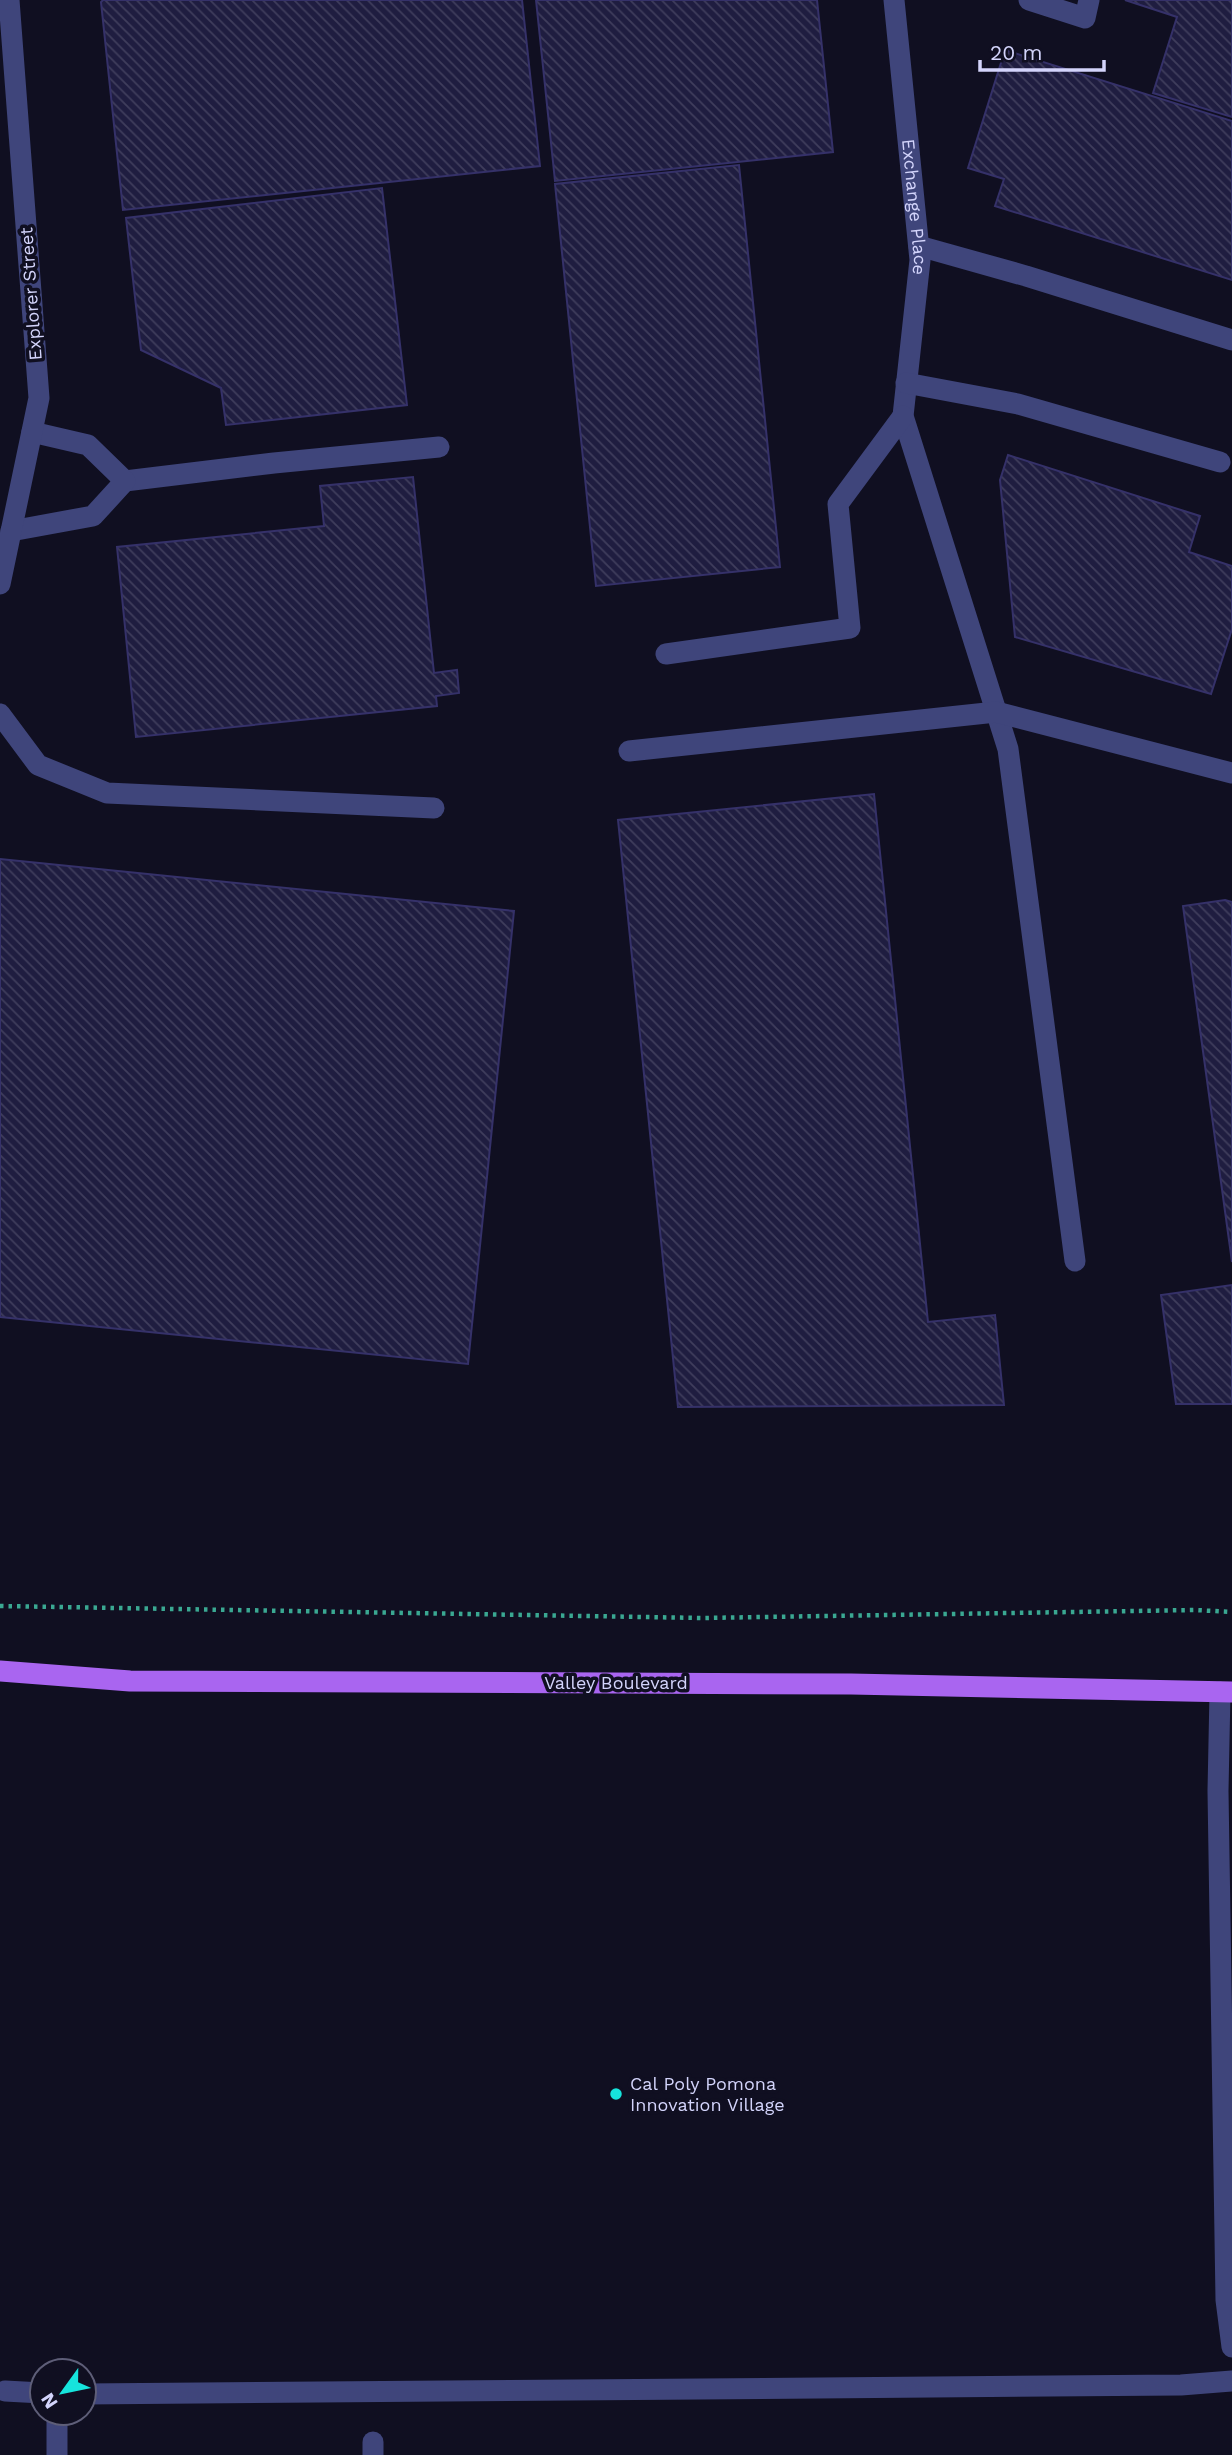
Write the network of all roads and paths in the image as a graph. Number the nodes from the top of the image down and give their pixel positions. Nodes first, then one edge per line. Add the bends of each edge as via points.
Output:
1 (9, 0) edge
2 (894, 0) edge
3 (1029, 0) edge
4 (1089, 0) edge
5 (919, 246) junction
6 (1232, 340) edge
7 (906, 383) junction
8 (903, 416) junction
9 (32, 432) junction
10 (439, 447) dead end
11 (1220, 463) dead end
12 (125, 481) junction
13 (11, 531) junction
14 (0, 584) edge
15 (666, 654) dead end
16 (996, 712) junction
17 (0, 715) edge
18 (629, 751) dead end
19 (1232, 774) edge
20 (434, 808) dead end
21 (1075, 1261) dead end
22 (0, 1606) edge
23 (1232, 1612) edge
24 (0, 1671) edge
25 (1226, 1692) edge
26 (1232, 2347) edge
27 (1232, 2381) edge
28 (5, 2391) dead end
29 (28, 2392) edge
30 (98, 2394) edge
31 (57, 2427) edge
32 (57, 2455) edge

1 - 9 street, Explorer Street via 39,398
2 - 5 street, Exchange Place
3 - 4 street via 1085,18
5 - 6 street
5 - 7 street, Exchange Place
7 - 8 street, Exchange Place
7 - 11 street via 1018,404
8 - 15 street via 838,504 850,628
8 - 16 street
9 - 12 street via 88,445
9 - 13 street, Explorer Street
10 - 12 street
12 - 13 street via 93,516
13 - 14 street, Explorer Street
16 - 18 street
16 - 19 street
16 - 21 street via 1008,749
17 - 20 street via 37,765 107,793
22 - 23 path via 702,1618
24 - 25 main road, Valley Boulevard via 130,1681 851,1684
25 - 26 street via 1218,1791 1226,2273
27 - 30 street
28 - 29 street
31 - 32 street

